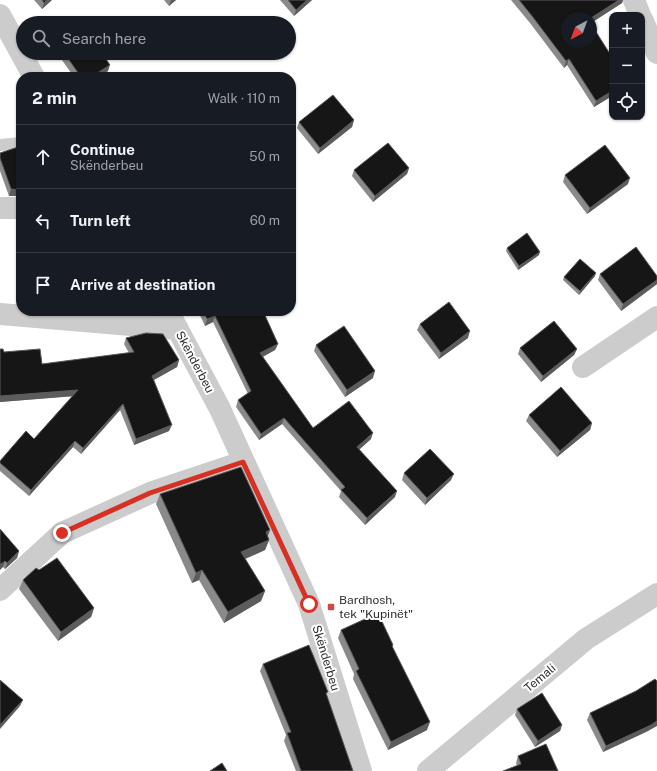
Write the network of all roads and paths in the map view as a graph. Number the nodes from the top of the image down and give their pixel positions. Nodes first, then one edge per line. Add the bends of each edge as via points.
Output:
1 (634, 0) edge
2 (639, 12) edge
3 (0, 15) edge
4 (645, 26) edge
5 (16, 44) edge
6 (657, 54) edge
7 (25, 60) edge
8 (31, 72) edge
9 (16, 144) edge
10 (0, 146) edge
11 (0, 208) edge
12 (16, 208) edge
13 (0, 314) edge
14 (16, 315) edge
15 (58, 316) edge
16 (657, 317) edge
17 (173, 320) edge
18 (583, 367) dead end
19 (243, 462) junction
20 (0, 590) edge
21 (657, 594) edge
22 (361, 771) edge
23 (428, 771) edge

1 - 2 street
3 - 5 street
4 - 6 street
7 - 8 street
9 - 10 lane
11 - 12 street
13 - 14 street
15 - 17 street
16 - 18 street
17 - 19 street, Skënderbeu via 220,409
19 - 20 street via 150,493 62,533
19 - 22 street, Skënderbeu via 309,604
21 - 23 street, Temali via 586,639

